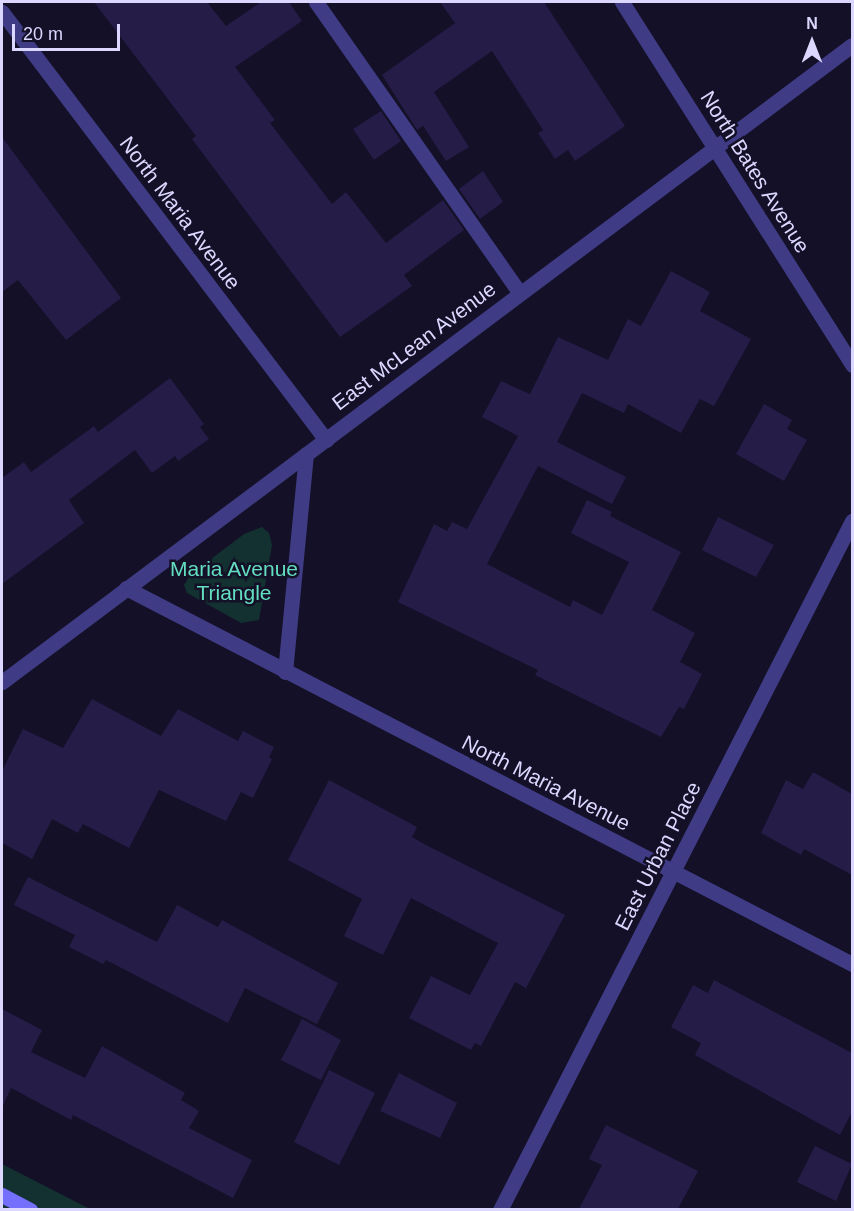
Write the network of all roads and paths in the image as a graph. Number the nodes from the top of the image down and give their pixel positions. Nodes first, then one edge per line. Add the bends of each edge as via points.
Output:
1 (316, 2) edge
2 (622, 2) edge
3 (2, 12) edge
4 (852, 45) edge
5 (716, 150) junction
6 (520, 293) junction
7 (852, 365) edge
8 (326, 440) junction
9 (306, 454) junction
10 (852, 521) edge
11 (126, 588) junction
12 (285, 672) junction
13 (2, 682) edge
14 (674, 872) junction
15 (852, 964) edge
16 (2, 1195) edge
17 (30, 1209) edge
18 (500, 1209) edge

1 - 6 street
2 - 5 street, North Bates Avenue
3 - 8 street, North Maria Avenue
4 - 5 street, East McLean Avenue
5 - 6 street, East McLean Avenue
5 - 7 street, North Bates Avenue
6 - 8 street, East McLean Avenue
8 - 9 street, East McLean Avenue
9 - 11 street, East McLean Avenue
9 - 12 street
10 - 14 street, East Urban Place
11 - 12 street, North Maria Avenue
11 - 13 street, East McLean Avenue
12 - 14 street, North Maria Avenue
14 - 15 street, North Maria Avenue
14 - 18 street, East Urban Place
16 - 17 street

